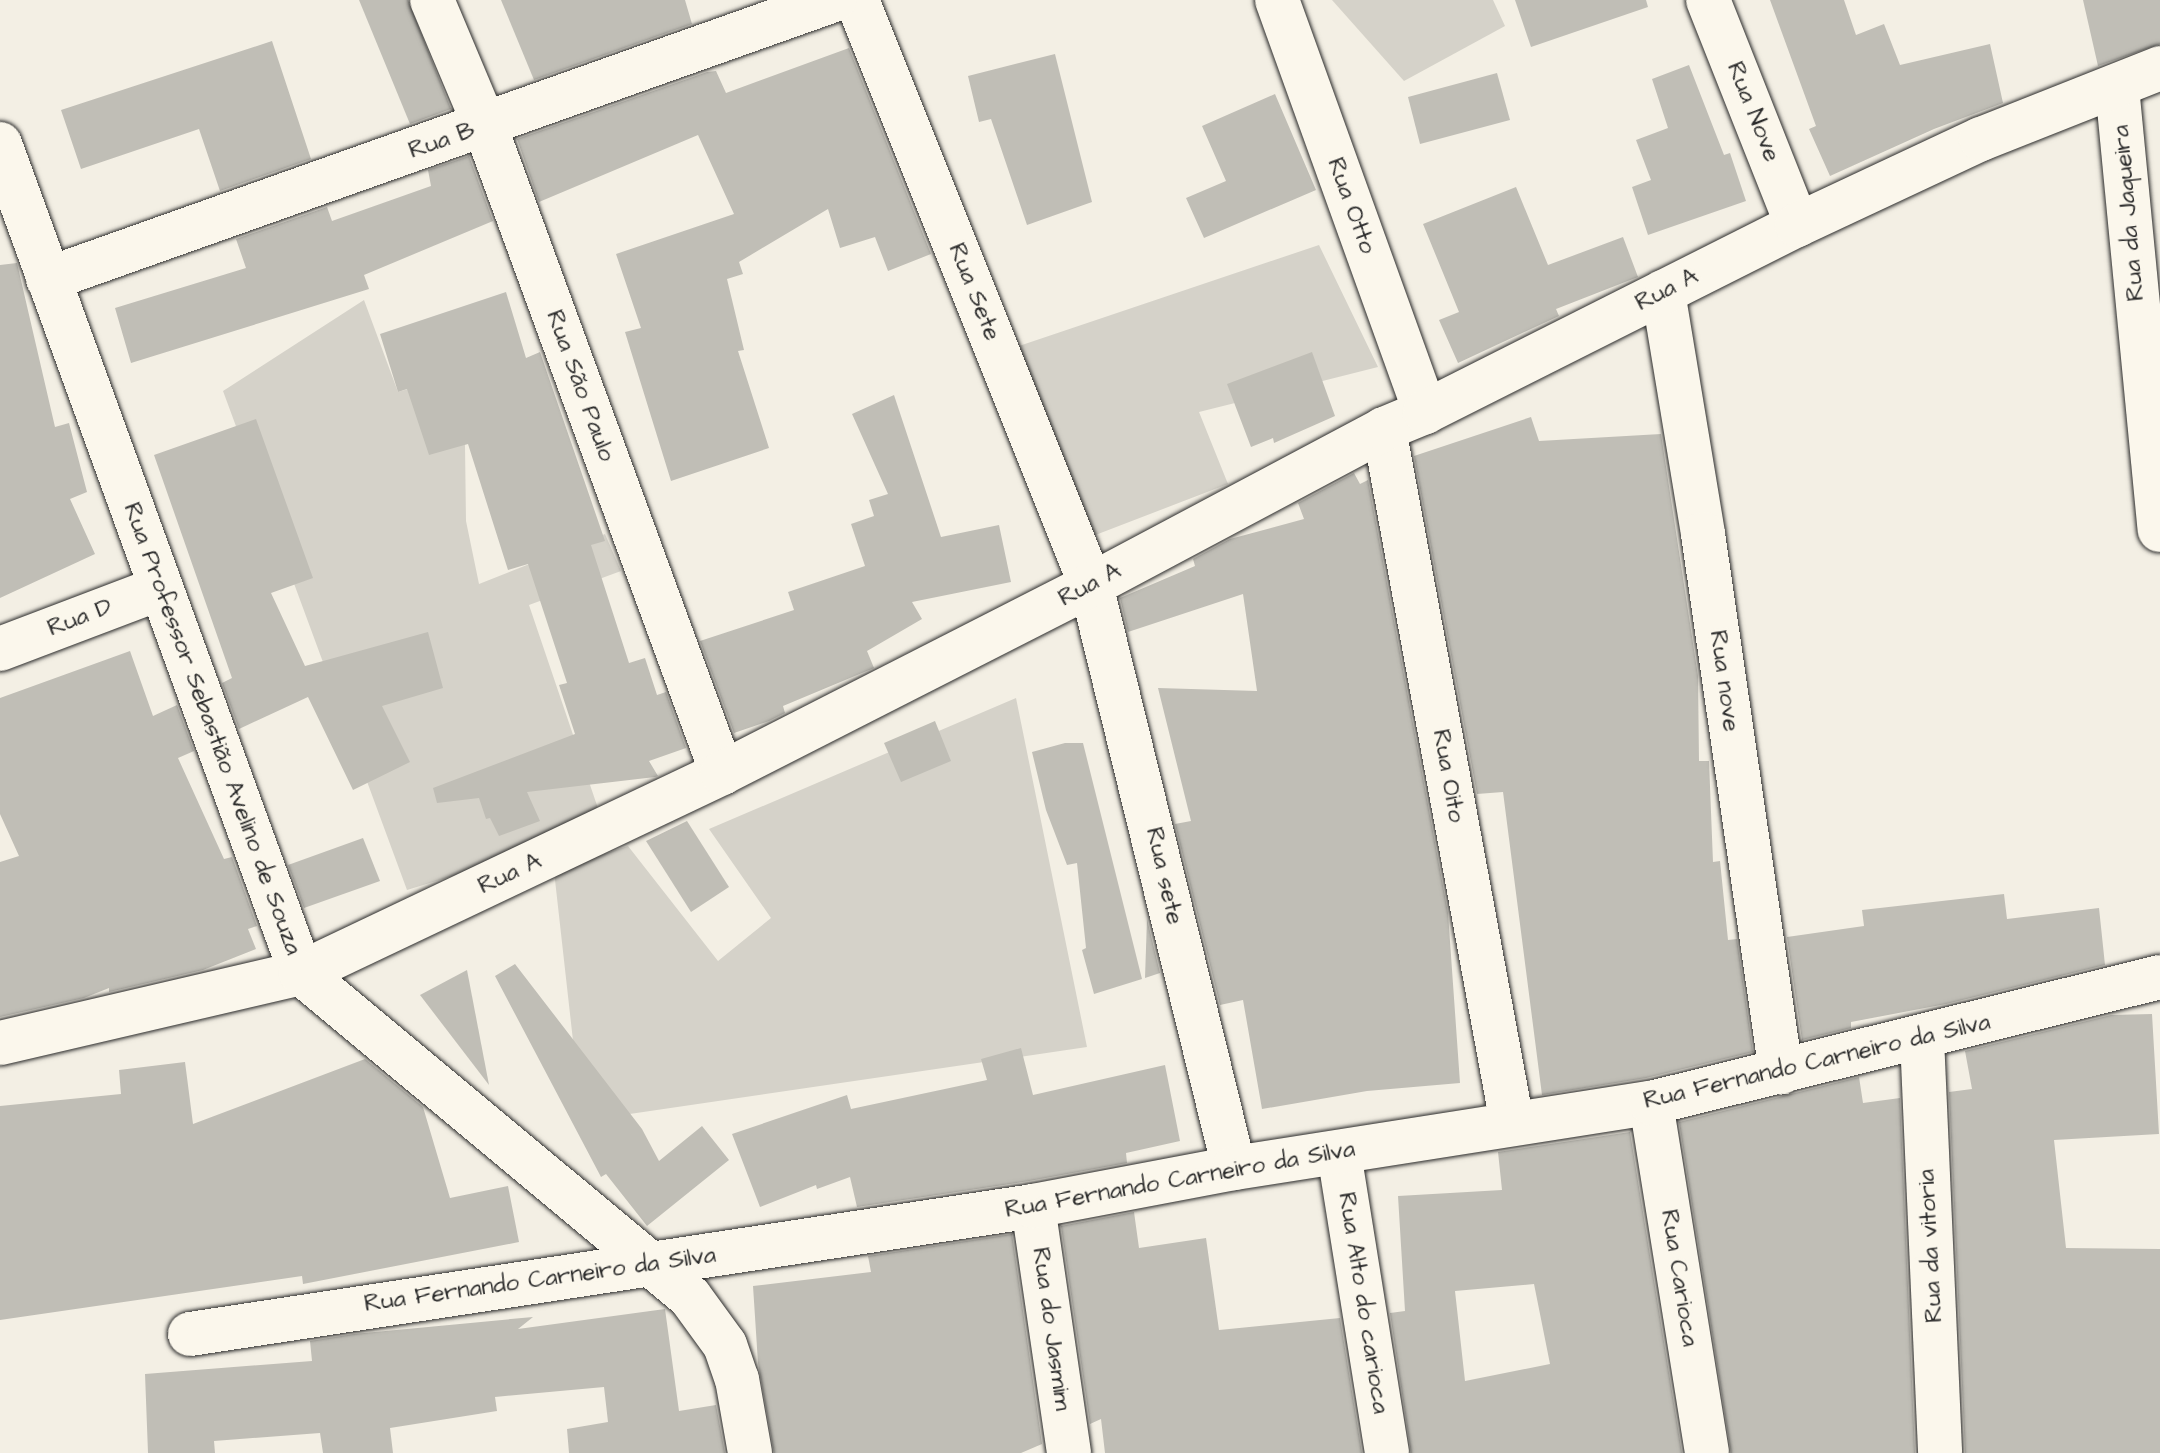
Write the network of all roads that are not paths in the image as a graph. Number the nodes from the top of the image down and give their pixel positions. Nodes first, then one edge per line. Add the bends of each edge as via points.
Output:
1 (432, 0) edge
2 (834, 0) edge
3 (857, 0) edge
4 (1277, 0) edge
5 (1708, 0) edge
6 (2160, 68) edge
7 (2117, 87) junction
8 (485, 126) junction
9 (0, 144) edge
10 (9, 199) edge
11 (1797, 225) junction
12 (48, 279) junction
13 (1663, 292) junction
14 (1425, 412) junction
15 (1384, 429) junction
16 (2157, 488) edge
17 (2160, 530) edge
18 (1091, 585) junction
19 (161, 588) junction
20 (0, 649) edge
21 (722, 773) junction
22 (301, 973) junction
23 (2160, 977) edge
24 (1922, 1038) junction
25 (0, 1043) edge
26 (1781, 1072) junction
27 (1651, 1103) junction
28 (1512, 1123) junction
29 (1339, 1153) junction
30 (1234, 1168) junction
31 (1033, 1206) junction
32 (654, 1264) junction
33 (190, 1334) dead end
34 (750, 1453) edge
35 (1069, 1453) edge
36 (1387, 1453) edge
37 (1707, 1453) edge
38 (1940, 1453) edge

1 - 8 street, Rua São Paulo
2 - 8 street, Rua B
3 - 18 street, Rua Sete
4 - 14 street, Rua Otto
5 - 11 street, Rua Nove
6 - 7 street, Rua A
7 - 11 street, Rua A via 1981,139
7 - 16 street, Rua da Jaqueira
8 - 12 street, Rua B
8 - 21 street, Rua São Paulo
9 - 10 street, Rua Professor Sebastião Avelino de Souza
10 - 12 street, Rua Professor Sebastião Avelino de Souza
11 - 13 street, Rua A
12 - 19 street, Rua Professor Sebastião Avelino de Souza
13 - 14 street, Rua A
13 - 26 street, Rua nove
14 - 15 street, Rua A
15 - 18 street, Rua A
15 - 28 street, Rua Oito
16 - 17 street, Rua da Jaqueira
18 - 21 street, Rua A
18 - 30 street, Rua sete
19 - 20 street, Rua D
19 - 22 street, Rua Professor Sebastião Avelino de Souza
21 - 22 street, Rua A
22 - 25 street, Rua A
22 - 32 street, Rua Professor Sebastião Avelino de Souza
23 - 24 street, Rua Fernando Carneiro da Silva
24 - 26 street, Rua Fernando Carneiro da Silva
24 - 38 street, Rua da vitoria
26 - 27 street, Rua Fernando Carneiro da Silva
27 - 28 street, Rua Fernando Carneiro da Silva
27 - 37 street, Rua Carioca
28 - 29 street, Rua Fernando Carneiro da Silva
29 - 30 street, Rua Fernando Carneiro da Silva
29 - 36 street, Rua Alto do carioca
30 - 31 street, Rua Fernando Carneiro da Silva
31 - 32 street, Rua Fernando Carneiro da Silva
31 - 35 street, Rua do Jasmim
32 - 33 street, Rua Fernando Carneiro da Silva
32 - 34 street, Rua Professor Sebastião Avelino de Souza via 690,1297 725,1345 737,1379

